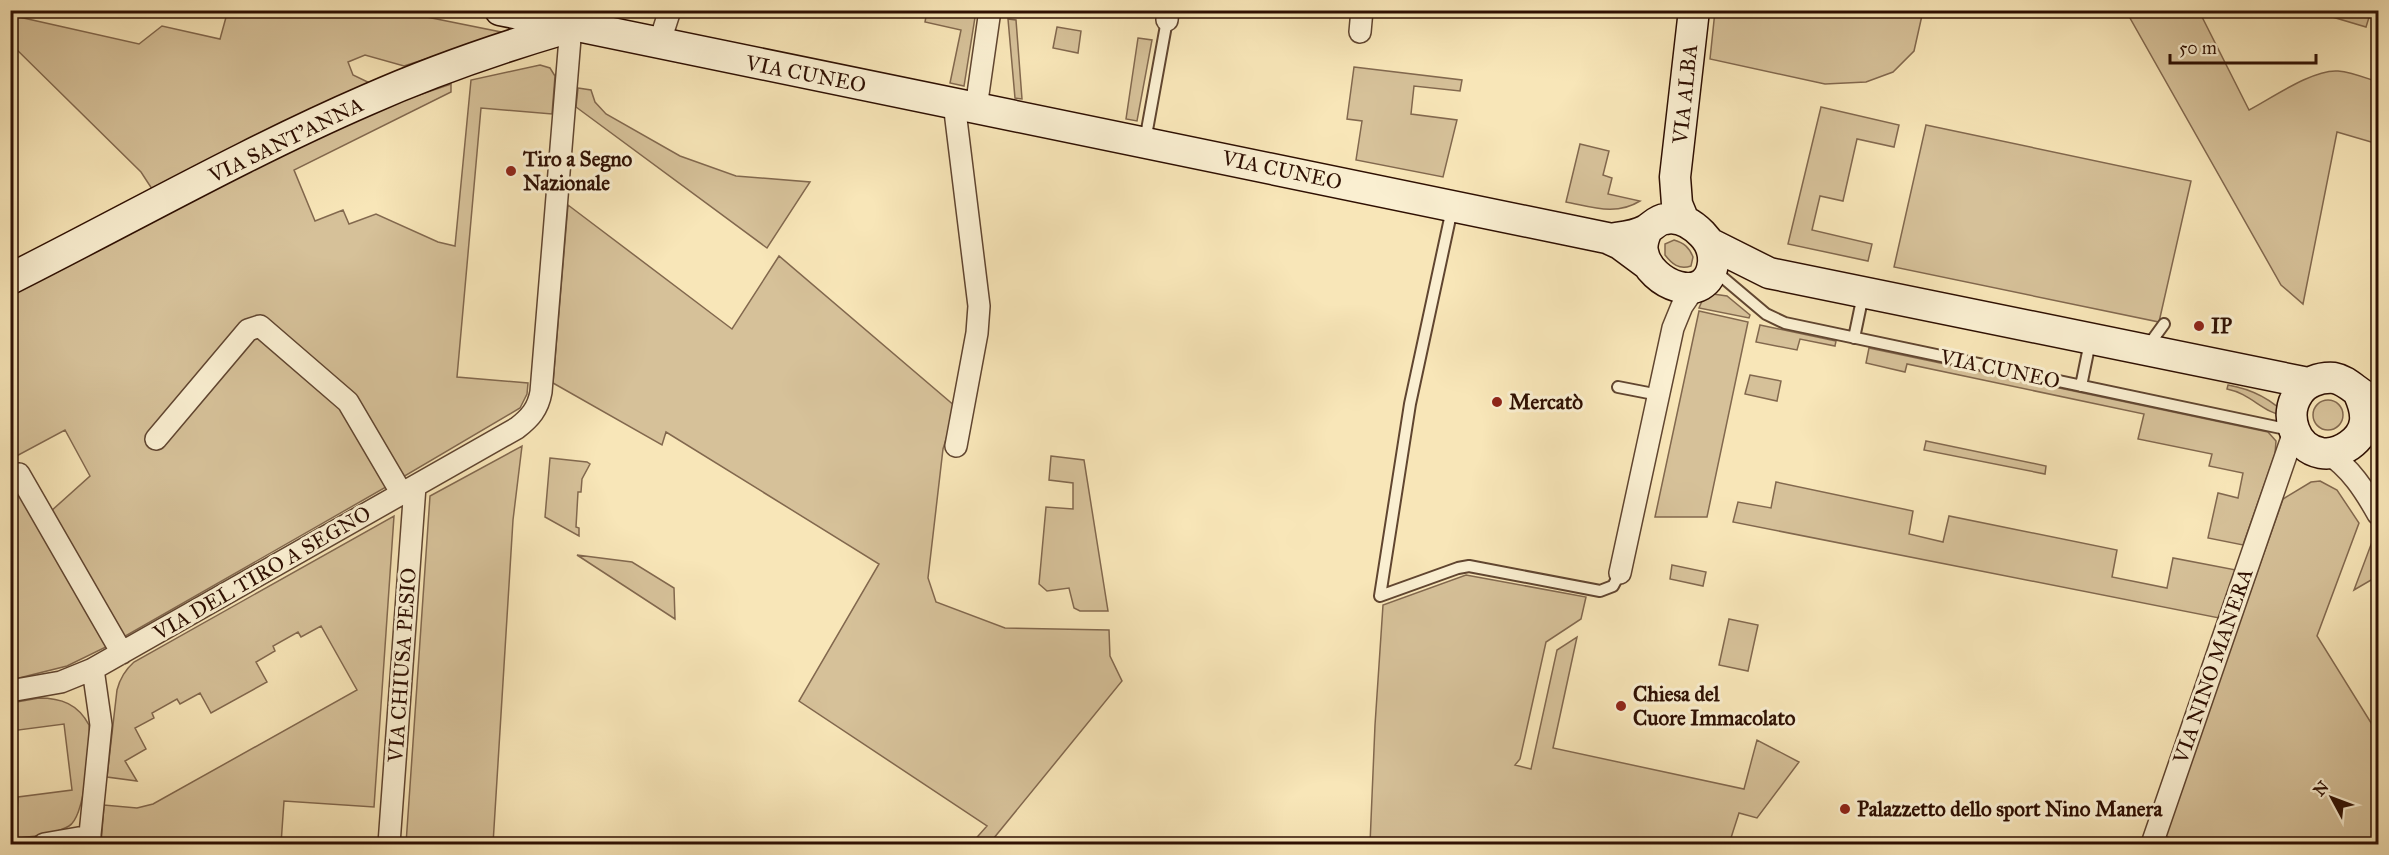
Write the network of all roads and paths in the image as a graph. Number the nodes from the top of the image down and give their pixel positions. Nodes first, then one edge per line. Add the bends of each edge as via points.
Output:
1 (500, 10) edge
2 (670, 10) edge
3 (990, 10) edge
4 (1362, 10) edge
5 (1694, 10) edge
6 (1168, 15) edge
7 (559, 20) edge
8 (1360, 32) dead end
9 (659, 45) junction
10 (965, 106) junction
11 (1144, 142) junction
12 (1676, 177) junction
13 (1452, 206) junction
14 (1684, 221) junction
15 (1651, 226) junction
16 (1610, 239) junction
17 (1709, 243) junction
18 (1769, 273) junction
19 (1688, 278) junction
20 (10, 279) edge
21 (1864, 292) junction
22 (2164, 324) dead end
23 (1854, 338) junction
24 (2091, 338) junction
25 (2145, 350) junction
26 (2225, 366) junction
27 (2308, 383) junction
28 (2081, 386) junction
29 (1618, 387) dead end
30 (1659, 395) junction
31 (2367, 414) edge
32 (2292, 422) junction
33 (156, 439) dead end
34 (956, 446) dead end
35 (2324, 453) junction
36 (19, 474) dead end
37 (2275, 487) junction
38 (408, 490) junction
39 (2373, 506) edge
40 (1620, 573) joint
41 (122, 653) junction
42 (93, 669) junction
43 (10, 691) edge
44 (89, 840) edge
45 (44, 844) edge
46 (389, 844) edge
47 (2152, 844) edge

1 - 7 main road, VIA CUNEO
2 - 9 street
3 - 10 street
4 - 8 street
5 - 12 main road, VIA ALBA
6 - 11 lane
7 - 9 main road, VIA CUNEO
7 - 20 main road, VIA SANT'ANNA via 367,100
7 - 38 street, VIA DEL TIRO A SEGNO via 539,401 518,428
9 - 10 main road, VIA CUNEO
10 - 11 main road, VIA CUNEO
10 - 34 street via 979,306
11 - 13 main road, VIA CUNEO
12 - 14 main road, VIA ALBA via 1677,204
12 - 15 main road, VIA ALBA via 1670,200
13 - 16 main road, VIA CUNEO
13 - 40 lane via 1410,404 1380,596 1463,567 1600,591 1613,586
14 - 15 main road, VIA CUNEO via 1664,219
14 - 17 main road
15 - 16 main road, VIA CUNEO
15 - 19 main road via 1642,244 1643,253
16 - 19 main road, VIA CUNEO
17 - 18 main road
17 - 19 main road via 1712,268
18 - 19 main road
18 - 21 main road
19 - 23 lane, VIA CUNEO via 1775,319
19 - 30 street via 1673,303 1673,328
21 - 23 lane
21 - 24 main road
22 - 25 lane
23 - 28 lane, VIA CUNEO
24 - 25 main road
24 - 28 lane
25 - 26 main road
26 - 27 main road
26 - 32 main road via 2263,387
27 - 31 main road via 2336,378 2349,384
27 - 32 main road via 2300,391
28 - 32 lane, VIA CUNEO via 2281,428
29 - 30 lane
30 - 40 street
31 - 35 main road via 2348,447
31 - 39 street via 2357,466
32 - 35 main road via 2307,446
32 - 37 street, VIA NINO MANERA
33 - 38 street via 248,330 260,326 348,402
35 - 37 street, VIA NINO MANERA via 2308,458
35 - 39 street via 2344,466
36 - 41 street
37 - 47 street, VIA NINO MANERA
38 - 41 street, VIA DEL TIRO A SEGNO
38 - 46 street, VIA CHIUSA PESIO
41 - 42 street, VIA DEL TIRO A SEGNO
42 - 43 street, VIA DEL TIRO A SEGNO via 61,682
42 - 44 street via 101,725
44 - 45 street

